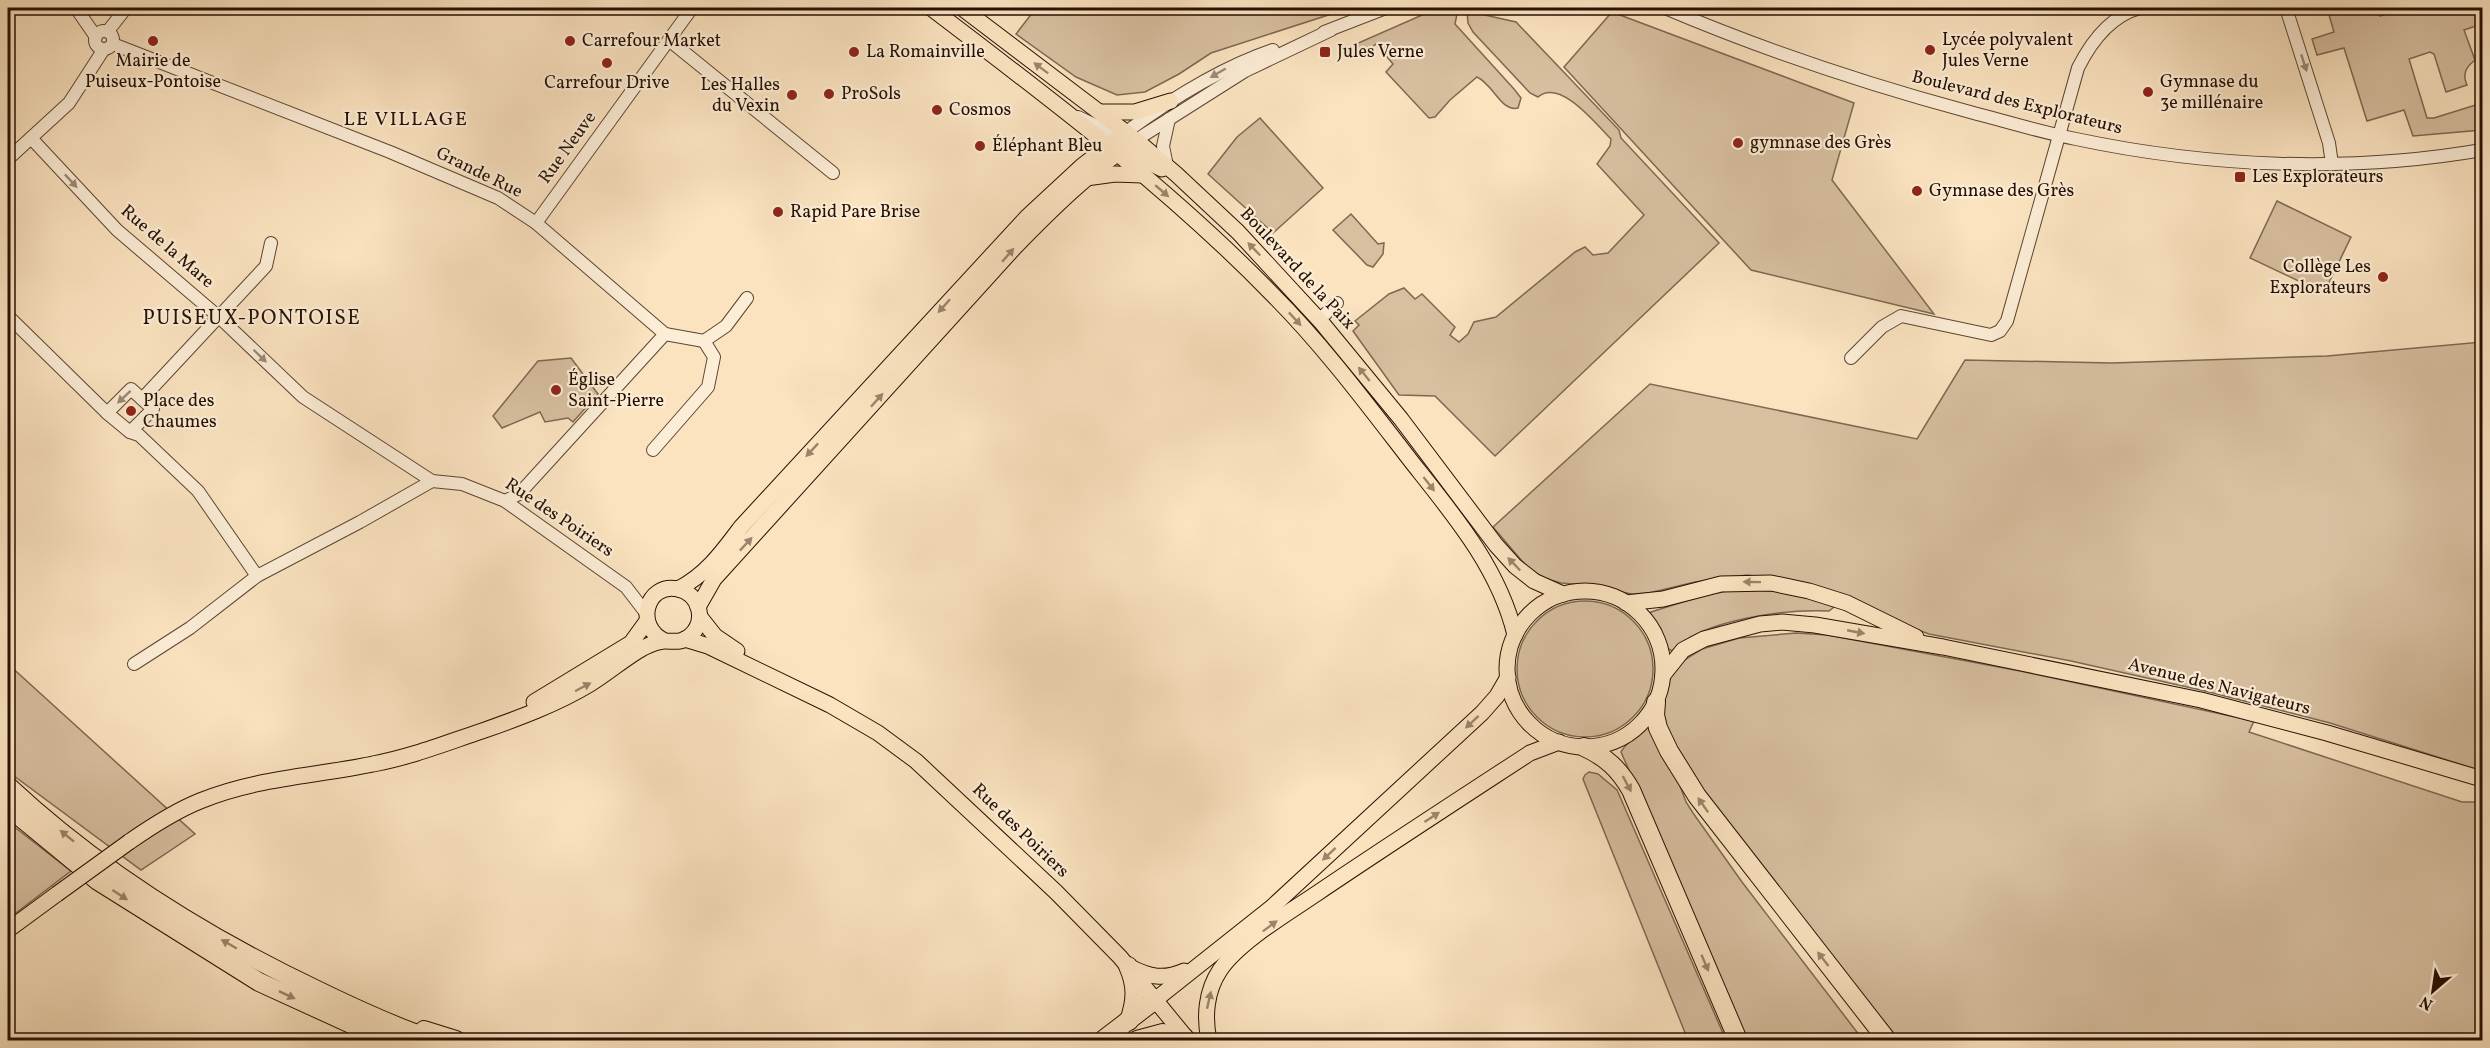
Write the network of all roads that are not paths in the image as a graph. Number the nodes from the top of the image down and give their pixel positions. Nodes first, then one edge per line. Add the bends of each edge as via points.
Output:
1 (76, 8) edge
2 (126, 8) edge
3 (692, 8) edge
4 (931, 8) edge
5 (962, 8) edge
6 (1386, 8) edge
7 (1665, 8) edge
8 (2140, 8) edge
9 (2286, 8) edge
10 (1331, 30) junction
11 (108, 31) junction
12 (96, 36) junction
13 (669, 40) junction
14 (108, 46) junction
15 (1171, 101) junction
16 (1100, 112) junction
17 (1068, 113) junction
18 (1169, 119) junction
19 (1085, 127) junction
20 (2060, 136) junction
21 (31, 138) junction
22 (1121, 143) junction
23 (2482, 150) edge
24 (8, 159) edge
25 (2332, 164) junction
26 (1172, 170) junction
27 (1084, 172) junction
28 (833, 173) dead end
29 (1142, 175) junction
30 (536, 223) junction
31 (270, 243) dead end
32 (747, 298) dead end
33 (1337, 303) dead end
34 (8, 316) edge
35 (219, 317) junction
36 (1319, 320) junction
37 (665, 334) junction
38 (704, 341) junction
39 (1851, 358) dead end
40 (142, 399) junction
41 (105, 410) junction
42 (130, 432) junction
43 (653, 450) dead end
44 (432, 481) junction
45 (505, 501) junction
46 (256, 576) junction
47 (626, 587) junction
48 (678, 589) junction
49 (1563, 594) junction
50 (656, 595) junction
51 (1626, 603) junction
52 (699, 612) junction
53 (646, 617) junction
54 (1515, 635) junction
55 (685, 639) junction
56 (665, 641) junction
57 (1942, 647) junction
58 (134, 664) dead end
59 (1663, 675) junction
60 (1508, 676) junction
61 (793, 686) junction
62 (1656, 702) junction
63 (491, 728) junction
64 (1559, 742) junction
65 (1584, 747) junction
66 (2482, 779) edge
67 (8, 786) edge
68 (8, 807) edge
69 (8, 930) edge
70 (1203, 962) junction
71 (268, 966) junction
72 (1128, 966) junction
73 (1155, 1000) junction
74 (1129, 1021) junction
75 (1187, 1039) edge
76 (386, 1041) edge
77 (434, 1041) edge
78 (456, 1041) edge
79 (1103, 1041) edge
80 (1137, 1041) edge
81 (1209, 1041) edge
82 (1738, 1041) edge
83 (1887, 1041) edge

1 - 12 street
2 - 11 street
3 - 13 street, Rue Neuve
4 - 17 main road
16 -> 5 main road
6 - 10 street
7 - 20 street, Boulevard des Explorateurs via 1834,72
8 - 20 street via 2110,23 2084,57
9 -> 25 street via 2329,143
10 -> 15 street via 1238,62
10 - 18 street via 1245,71
11 - 12 street
11 - 14 street via 112,35
12 - 14 street via 97,45
13 - 28 street
13 - 30 street, Rue Neuve
14 - 21 street via 69,103
14 - 30 street, Grande Rue via 390,152 498,198
15 - 16 main road via 1135,112
15 - 22 street
16 - 22 main road
17 - 19 main road
17 - 22 street
18 - 22 street
18 - 26 street via 1164,146
19 - 22 main road
19 - 27 main road
20 - 25 street, Boulevard des Explorateurs via 2181,156
20 - 39 street via 2007,321 2000,331 1991,335 1901,316 1882,327
21 - 24 street
21 -> 35 street, Rue de la Mare via 117,230
22 - 26 main road via 1164,170
22 - 27 main road
22 - 29 main road
23 - 25 street, Boulevard des Explorateurs via 2403,161
36 -> 26 main road, Boulevard de la Paix via 1238,232
27 - 29 main road
27 -> 48 main road via 1027,217 741,527 717,558
52 -> 27 main road via 714,579
29 -> 54 main road via 1255,276 1329,358 1473,544 1500,589
30 - 37 street, Grande Rue
31 - 35 street via 266,266
32 - 38 street via 726,326
33 - 36 street
34 - 41 street
35 - 40 street
35 -> 44 street, Rue de la Mare via 303,397
49 -> 36 main road, Boulevard de la Paix via 1534,581 1509,559
37 - 38 street
37 - 45 street via 519,494
38 - 43 street via 714,357 708,387
40 -> 41 street via 131,389
40 - 42 street via 153,409
41 - 42 street
42 - 46 street via 139,435 198,491
44 - 45 street, Rue des Poiriers via 462,484
44 - 46 street
45 - 47 street, Rue des Poiriers
46 - 58 street via 190,628
47 - 50 street
47 - 53 street
48 - 50 main road
48 - 52 main road via 691,595
49 - 51 main road via 1595,592
49 - 54 main road via 1535,610
50 - 53 main road
57 -> 51 main road, Avenue des Navigateurs via 1847,603 1771,583 1722,584 1663,599
51 - 59 main road via 1651,628 1661,651
52 - 55 main road via 694,632
52 - 61 main road via 719,639
53 - 56 main road via 654,634
53 - 63 main road via 635,640 626,647
54 - 60 main road
55 - 56 main road
55 - 61 main road
63 -> 56 main road via 589,685 643,648
59 -> 57 main road, Avenue des Navigateurs via 1675,657 1692,644 1760,624 1815,625
57 - 66 main road, Avenue des Navigateurs via 2201,700
59 - 62 main road
60 - 64 main road via 1513,698 1524,717
60 -> 70 main road via 1482,713 1271,908
61 - 72 main road, Rue des Poiriers via 878,733 916,761 1056,892
62 - 65 main road via 1631,732 1613,741
83 -> 62 highway via 1697,796 1658,728
63 - 69 main road, bridge via 400,758 259,783 178,811
64 - 65 main road
81 -> 64 main road via 1208,1000 1219,972 1236,953 1284,915 1530,753
65 -> 82 highway via 1607,760 1626,781
71 -> 67 highway via 111,872
68 -> 76 highway via 99,881 259,982
70 - 72 main road via 1164,978
70 - 73 main road
71 - 77 highway via 399,1029
71 - 78 highway
72 - 73 main road, Rue des Poiriers
72 - 74 highway via 1136,988
73 - 74 highway
73 - 75 main road, Rue des Poiriers
74 - 79 highway
75 - 80 highway via 1163,1034

